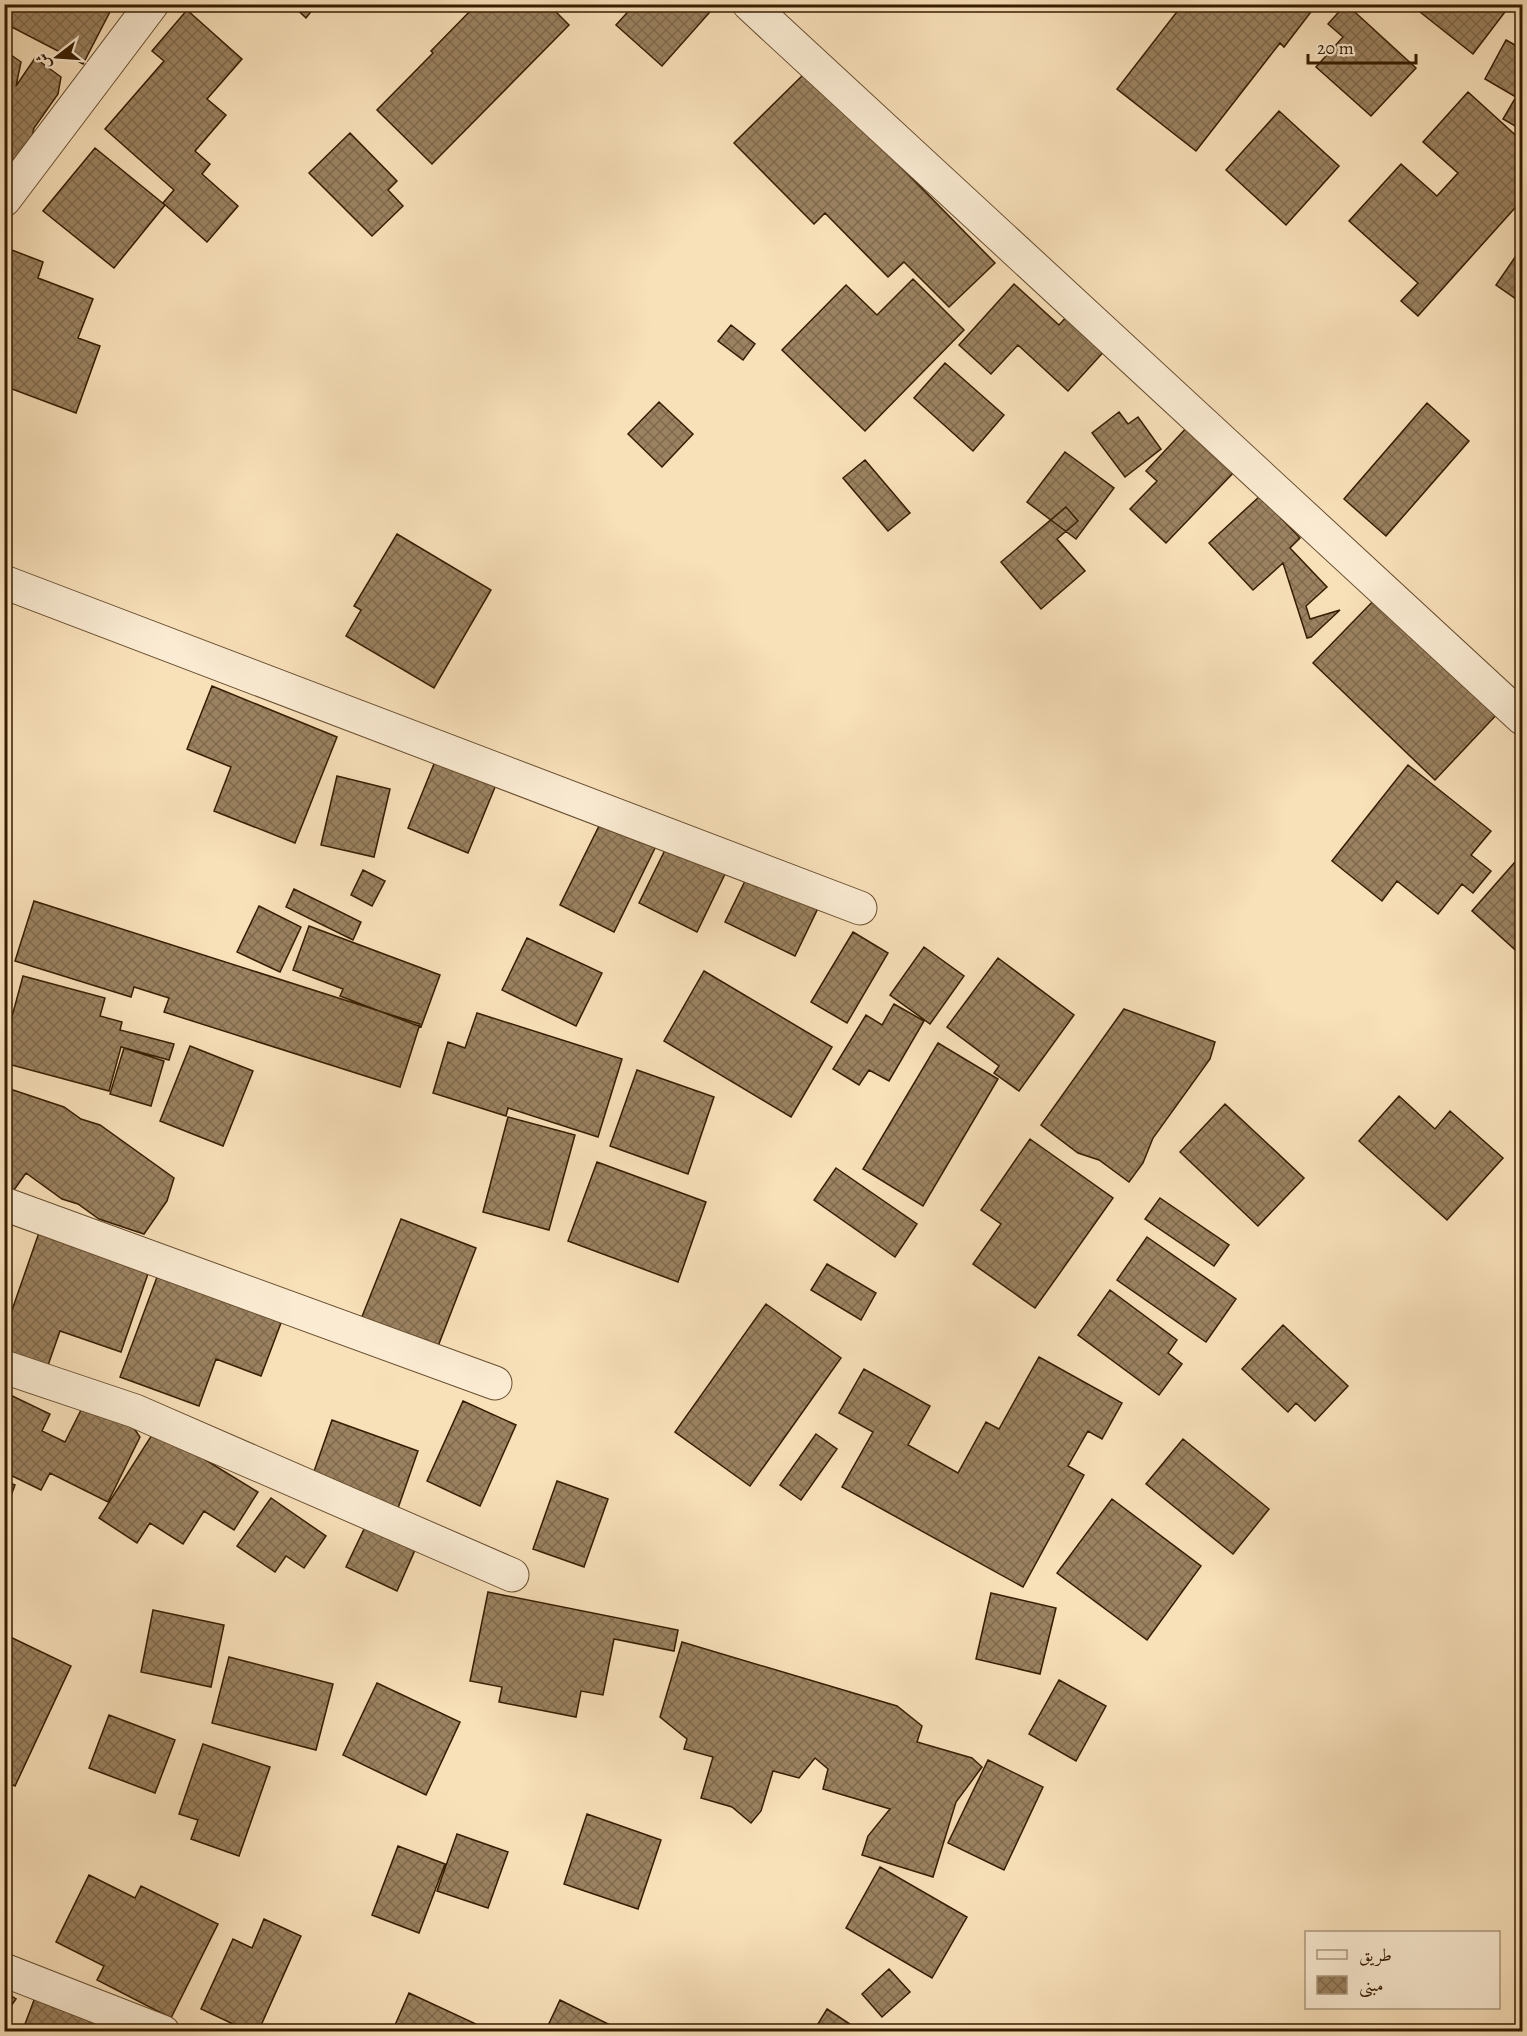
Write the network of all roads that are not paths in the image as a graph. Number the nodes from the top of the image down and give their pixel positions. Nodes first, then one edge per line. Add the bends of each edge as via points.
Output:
1 (152, 4) edge
2 (749, 4) edge
3 (4, 200) edge
4 (4, 582) edge
5 (1522, 718) edge
6 (860, 908) dead end
7 (4, 1204) edge
8 (4, 1367) edge
9 (495, 1383) dead end
10 (512, 1575) dead end
11 (4, 1971) edge
12 (163, 2031) edge

1 - 3 street
2 - 5 street
4 - 6 street
7 - 9 street
8 - 10 street via 135,1411
11 - 12 street

